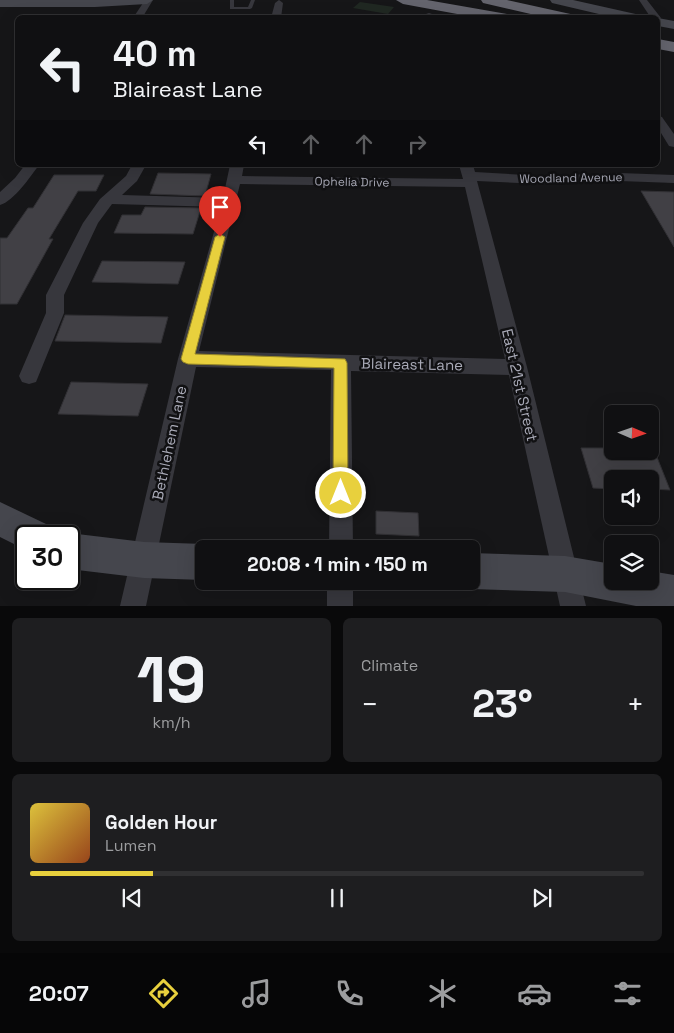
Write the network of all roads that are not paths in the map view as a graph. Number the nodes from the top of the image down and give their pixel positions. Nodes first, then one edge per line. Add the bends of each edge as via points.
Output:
1 (148, 0) edge
2 (232, 0) edge
3 (253, 0) edge
4 (403, 0) edge
5 (455, 0) edge
6 (488, 0) edge
7 (556, 0) edge
8 (643, 0) edge
9 (0, 3) edge
10 (279, 3) dead end
11 (139, 15) edge
12 (277, 15) edge
13 (490, 15) edge
14 (523, 15) edge
15 (556, 15) edge
16 (622, 15) edge
17 (654, 15) edge
18 (661, 24) edge
19 (674, 40) edge
20 (660, 44) edge
21 (674, 47) edge
22 (660, 123) edge
23 (674, 143) edge
24 (30, 167) edge
25 (138, 167) edge
26 (235, 173) edge
27 (468, 175) edge
28 (674, 179) edge
29 (109, 199) junction
30 (0, 200) edge
31 (229, 202) junction
32 (188, 359) junction
33 (341, 363) junction
34 (517, 367) junction
35 (30, 376) dead end
36 (0, 518) edge
37 (15, 526) edge
38 (341, 540) edge
39 (80, 552) edge
40 (144, 560) junction
41 (195, 562) edge
42 (480, 573) edge
43 (340, 590) edge
44 (569, 590) edge
45 (674, 594) edge
46 (133, 606) edge
47 (340, 606) edge

1 - 9 main road via 95,4
1 - 11 street
2 - 3 lane via 232,8 250,8
4 - 13 highway
5 - 14 highway
6 - 15 highway
7 - 16 main road
8 - 17 street
10 - 12 street
18 - 19 highway
20 - 21 highway
22 - 23 street
24 - 30 street
25 - 29 street via 132,178
26 - 27 street, Ophelia Drive
26 - 31 street, Bethlehem Lane
27 - 28 street, Woodland Avenue via 542,180
27 - 34 street, East 21st Street
29 - 31 street
29 - 35 street via 91,222 55,295 55,313
31 - 32 street, Bethlehem Lane
32 - 33 street, Blaireast Lane
32 - 40 street, Bethlehem Lane
33 - 34 street, Blaireast Lane
33 - 38 street
34 - 44 street, East 21st Street
36 - 37 main road
39 - 40 main road
40 - 41 main road
40 - 46 street, Bethlehem Lane
42 - 44 main road
43 - 47 street
44 - 45 main road

